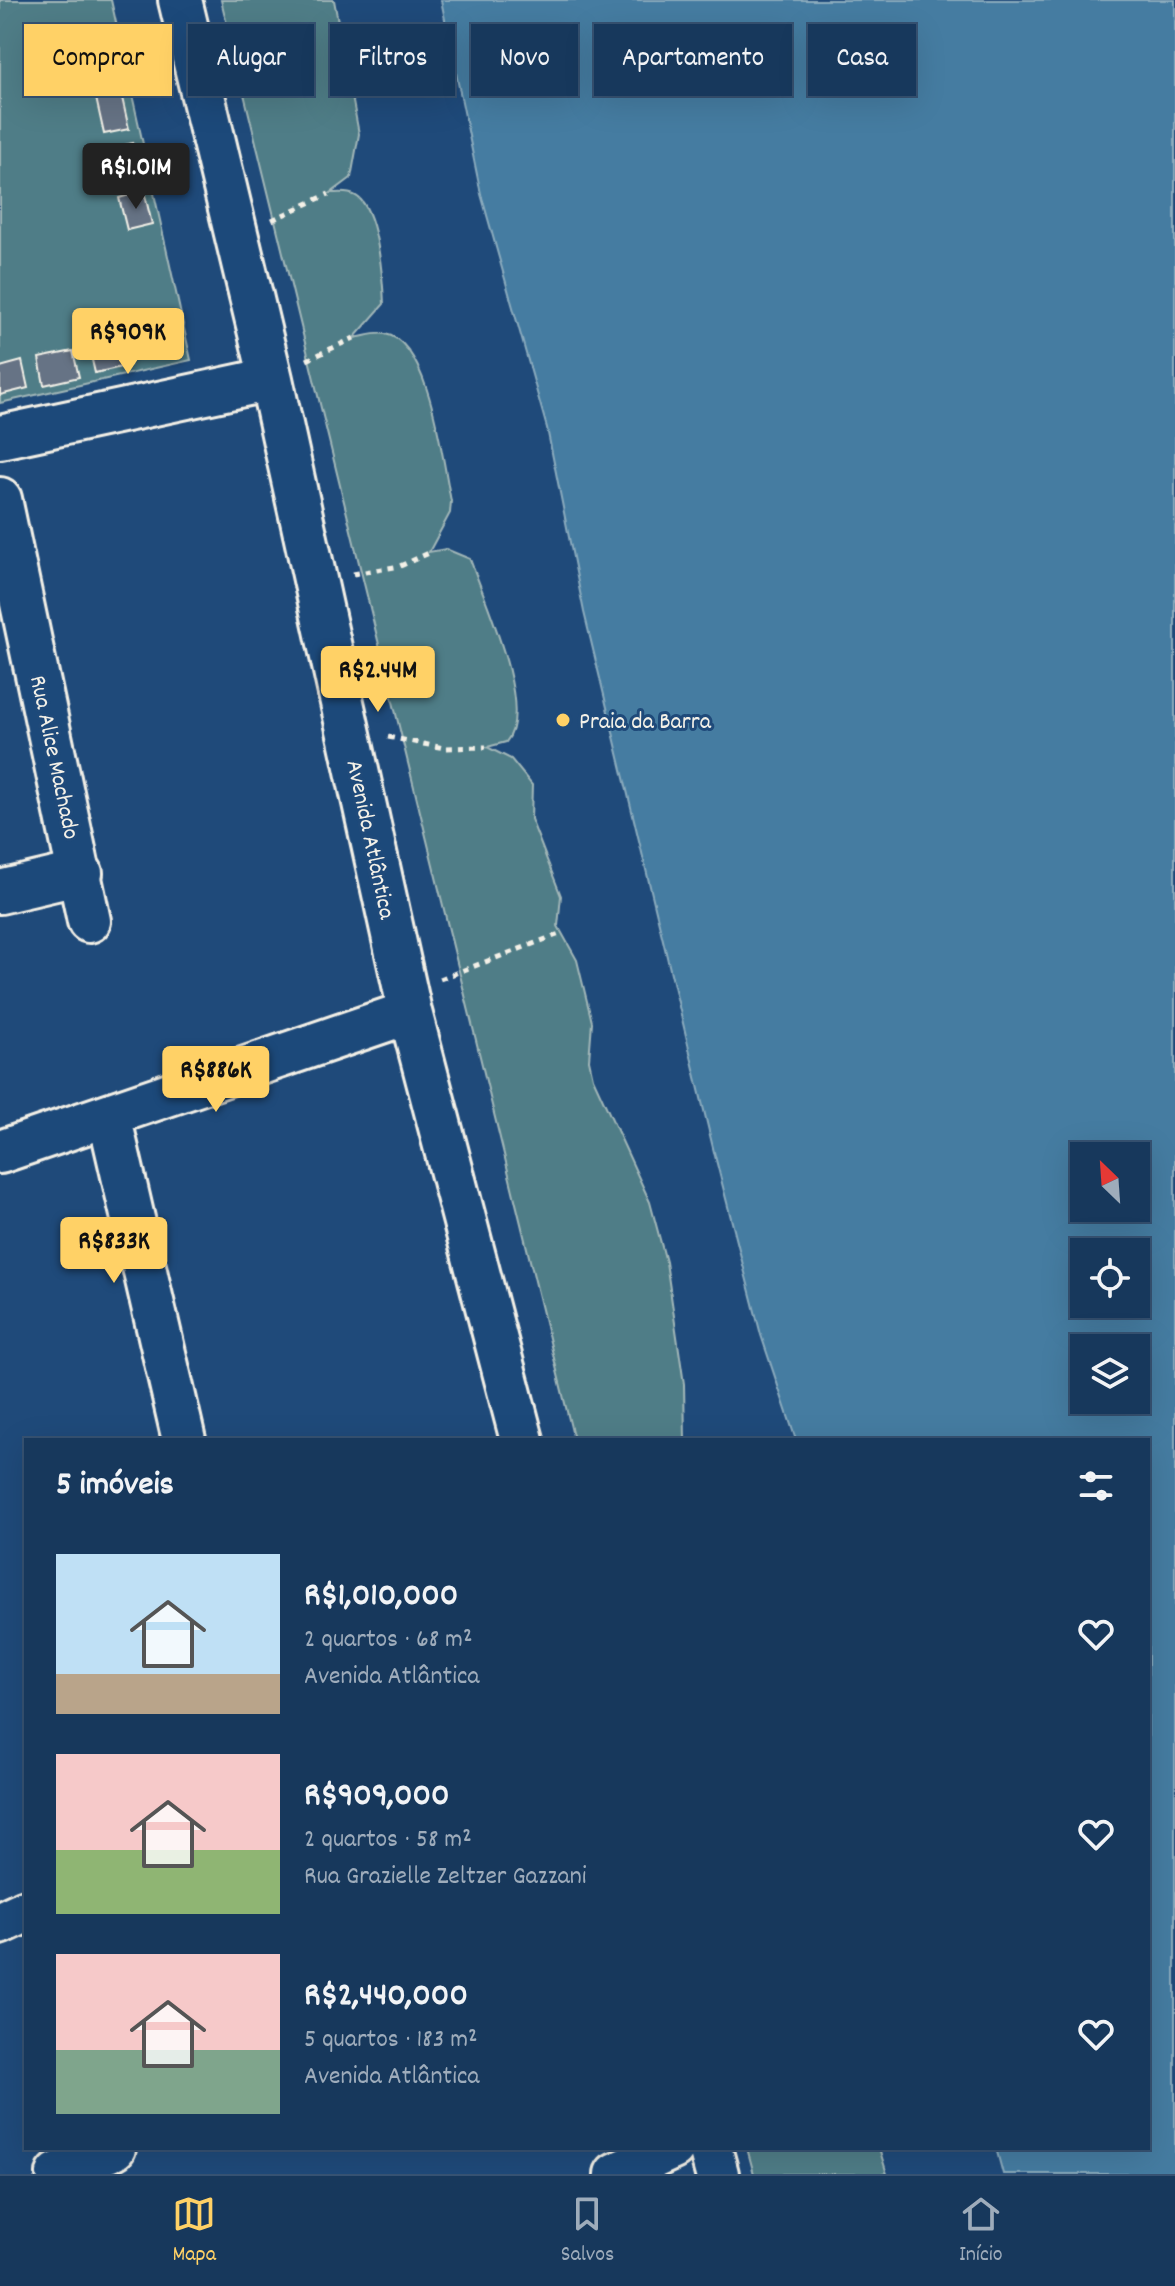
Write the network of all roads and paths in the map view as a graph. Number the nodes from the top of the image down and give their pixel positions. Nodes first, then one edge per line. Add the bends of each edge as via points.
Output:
1 (180, 0) edge
2 (329, 194) dead end
3 (262, 225) dead end
4 (354, 338) dead end
5 (283, 372) junction
6 (0, 437) edge
7 (0, 499) edge
8 (429, 553) dead end
9 (7, 567) edge
10 (344, 575) dead end
11 (381, 735) dead end
12 (486, 747) dead end
13 (81, 873) junction
14 (0, 892) edge
15 (89, 921) dead end
16 (562, 933) dead end
17 (438, 980) dead end
18 (410, 1012) junction
19 (109, 1115) junction
20 (0, 1152) edge
21 (184, 1438) edge
22 (521, 1438) edge
23 (24, 1912) edge
24 (0, 1923) edge
25 (110, 2150) edge
26 (669, 2150) edge
27 (711, 2150) edge
28 (58, 2174) edge
29 (616, 2174) edge
30 (717, 2174) edge

1 - 5 street, Avenida Atlântica
2 - 3 path
4 - 5 path
5 - 6 street
5 - 18 street, Avenida Atlântica
7 - 9 street, Rua Alice Machado
8 - 10 path via 400,566
9 - 13 street, Rua Alice Machado
11 - 12 path via 444,748
13 - 14 street
13 - 15 street, Rua Alice Machado
16 - 17 path
18 - 19 street
18 - 22 street, Avenida Atlântica
19 - 20 street
19 - 21 street
23 - 24 street
25 - 28 street
26 - 29 street
27 - 30 street

